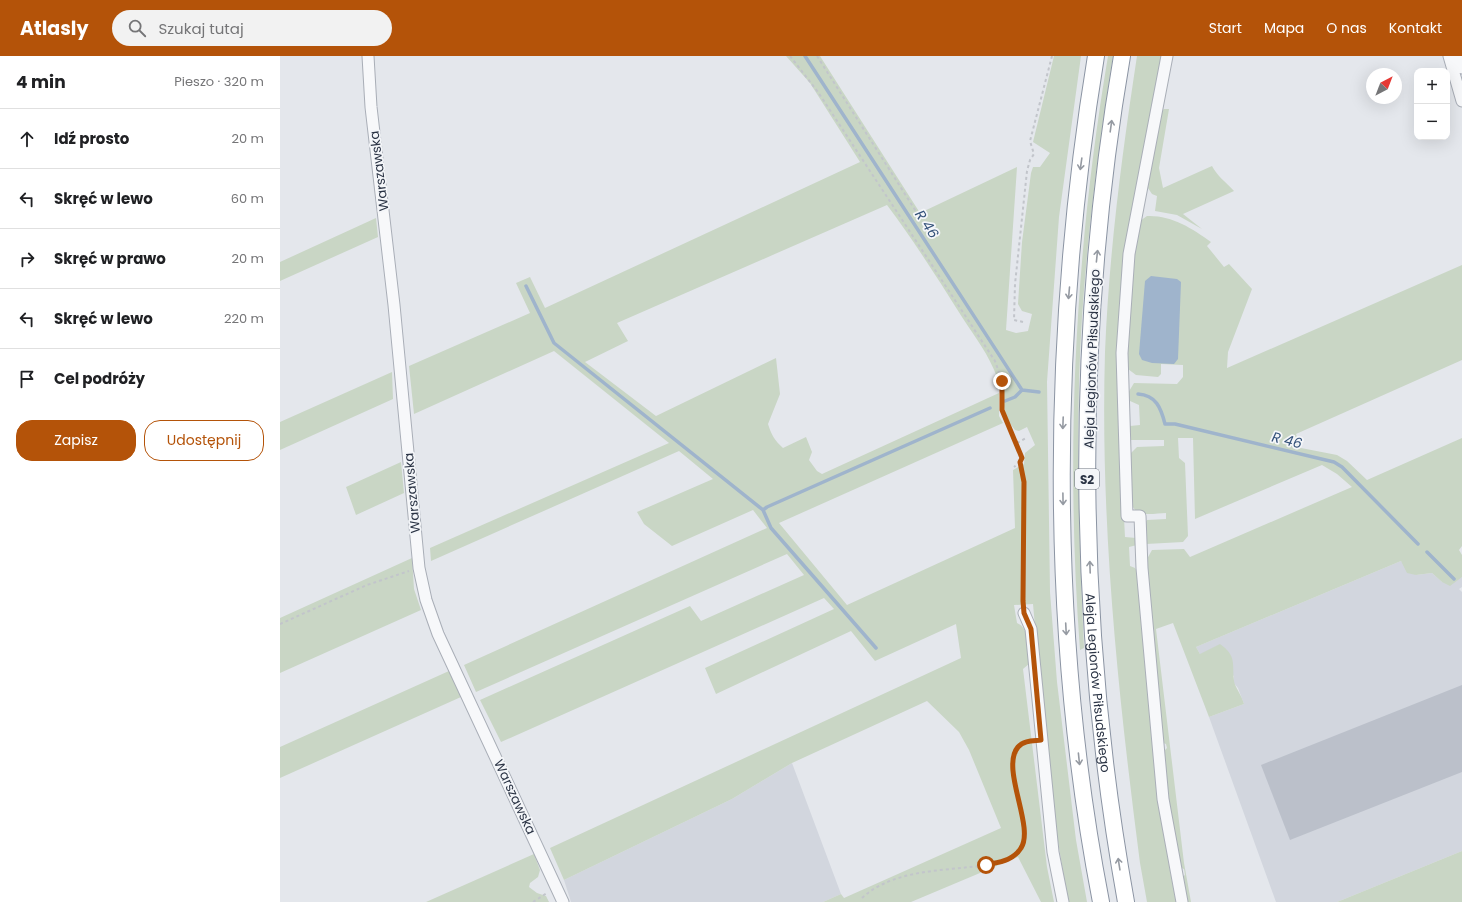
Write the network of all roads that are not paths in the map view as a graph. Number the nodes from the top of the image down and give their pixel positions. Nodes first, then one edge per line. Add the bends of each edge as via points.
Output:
1 (368, 56) edge
2 (1096, 56) edge
3 (1122, 56) edge
4 (1167, 56) edge
5 (1449, 56) edge
6 (1457, 56) edge
7 (1462, 68) edge
8 (1462, 101) edge
9 (1024, 613) road end
10 (563, 902) edge
11 (1063, 902) edge
12 (1100, 902) edge
13 (1126, 902) edge
14 (1182, 902) edge

1 - 10 street, Warszawska via 419,568 426,600 438,634
2 -> 12 highway, Aleja Legionów Piłsudskiego / S2 via 1076,205 1066,334 1062,460 1066,630 1081,772
13 -> 3 highway, Aleja Legionów Piłsudskiego / S2 via 1098,708 1092,629 1087,480 1094,283 1108,153
4 - 14 street via 1129,254 1122,359 1126,516 1140,516 1142,568 1163,799
5 - 8 street
6 - 7 street
9 - 11 street via 1031,629 1053,852

